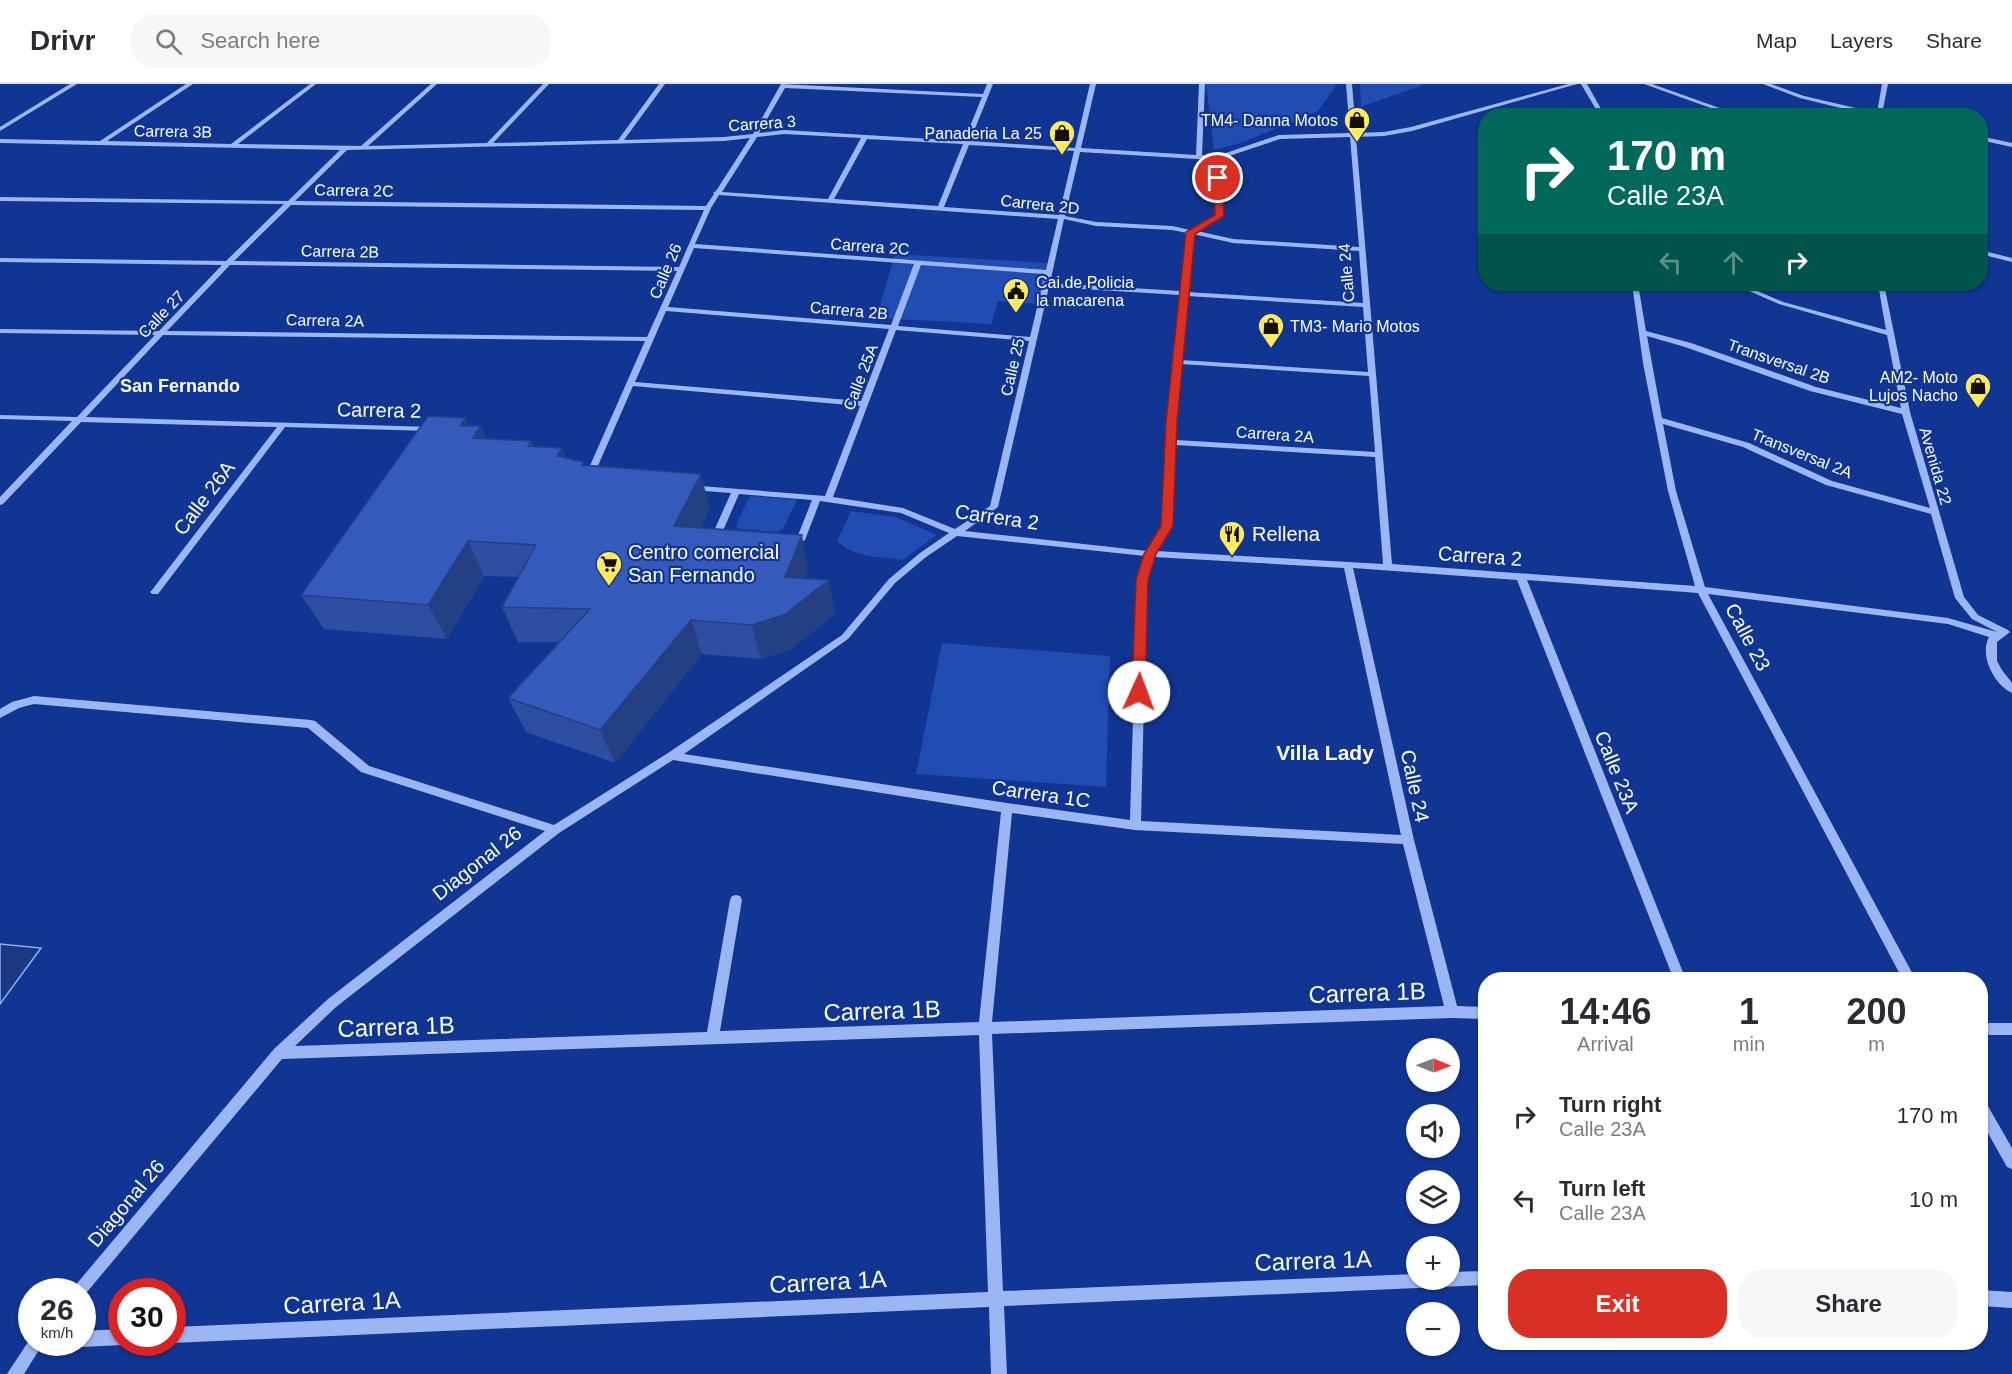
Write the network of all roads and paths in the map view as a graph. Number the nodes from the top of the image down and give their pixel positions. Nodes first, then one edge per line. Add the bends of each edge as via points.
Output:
1 (74, 84) edge
2 (190, 84) edge
3 (313, 84) edge
4 (434, 84) edge
5 (546, 84) edge
6 (662, 84) edge
7 (990, 84) edge
8 (1093, 84) edge
9 (1202, 84) edge
10 (1349, 84) edge
11 (1574, 84) edge
12 (1584, 84) edge
13 (1647, 84) edge
14 (1766, 84) edge
15 (1885, 84) edge
16 (783, 85) edge
17 (985, 96) junction
18 (1488, 108) edge
19 (1598, 108) edge
20 (1717, 108) edge
21 (1850, 108) edge
22 (1881, 108) edge
23 (1478, 111) edge
24 (0, 129) edge
25 (756, 135) junction
26 (1351, 135) junction
27 (865, 137) junction
28 (1988, 140) edge
29 (0, 141) edge
30 (12, 142) junction
31 (619, 142) junction
32 (100, 143) junction
33 (966, 143) junction
34 (488, 145) junction
35 (2012, 145) edge
36 (232, 146) junction
37 (363, 147) junction
38 (345, 148) junction
39 (0, 150) edge
40 (1079, 150) junction
41 (1198, 157) junction
42 (1217, 158) junction
43 (716, 194) junction
44 (0, 199) edge
45 (829, 202) junction
46 (288, 203) junction
47 (708, 208) junction
48 (940, 209) junction
49 (1062, 217) junction
50 (1190, 232) junction
51 (690, 246) junction
52 (1361, 249) junction
53 (1988, 254) edge
54 (0, 260) edge
55 (2012, 260) edge
56 (228, 263) junction
57 (918, 264) junction
58 (680, 269) junction
59 (1048, 272) junction
60 (1046, 285) junction
61 (1636, 291) edge
62 (1753, 291) edge
63 (1882, 291) edge
64 (1183, 294) junction
65 (1366, 306) junction
66 (664, 309) junction
67 (894, 328) junction
68 (0, 332) edge
69 (1644, 333) junction
70 (1888, 333) junction
71 (162, 334) junction
72 (651, 339) junction
73 (1033, 339) junction
74 (1176, 362) junction
75 (1371, 374) junction
76 (632, 384) junction
77 (864, 404) junction
78 (1905, 412) junction
79 (0, 417) edge
80 (76, 420) junction
81 (1659, 420) junction
82 (281, 427) junction
83 (432, 439) edge
84 (1170, 442) junction
85 (1378, 455) junction
86 (579, 474) edge
87 (589, 477) junction
88 (601, 478) edge
89 (680, 486) edge
90 (736, 491) junction
91 (817, 498) junction
92 (828, 499) junction
93 (0, 502) edge
94 (1933, 512) junction
95 (957, 533) junction
96 (734, 541) edge
97 (778, 544) edge
98 (1150, 554) junction
99 (1348, 566) junction
100 (1388, 567) junction
101 (1521, 578) junction
102 (1701, 590) junction
103 (155, 592) dead end
104 (2005, 632) edge
105 (2012, 689) edge
106 (0, 714) edge
107 (672, 756) junction
108 (1007, 808) junction
109 (1135, 825) junction
110 (555, 830) junction
111 (1408, 840) junction
112 (736, 900) dead end
113 (1677, 972) edge
114 (1906, 972) edge
115 (1452, 1012) junction
116 (1478, 1013) edge
117 (1988, 1029) edge
118 (2012, 1029) edge
119 (985, 1030) junction
120 (711, 1039) junction
121 (279, 1053) junction
122 (1988, 1120) edge
123 (2012, 1162) edge
124 (91, 1278) edge
125 (1478, 1278) edge
126 (995, 1298) junction
127 (1988, 1298) edge
128 (2012, 1300) edge
129 (186, 1334) edge
130 (27, 1356) edge
131 (15, 1374) edge
132 (999, 1374) edge

1 - 24 street
2 - 32 street
3 - 36 street
4 - 37 street
5 - 34 street
6 - 31 street
7 - 17 street
8 - 40 street, Calle 25
9 - 41 street
10 - 26 street, Calle 24
11 - 18 street
12 - 19 street
13 - 20 street
14 - 21 street
15 - 22 street
16 - 17 street
16 - 25 street, Calle 26
17 - 33 street
23 - 26 street via 1412,129
25 - 27 street, Carrera 3 via 784,132
25 - 31 street, Carrera 3
25 - 43 street, Calle 26
26 - 42 street via 1279,137
26 - 52 street, Calle 24
27 - 33 street, Carrera 3
27 - 45 street
28 - 35 street
29 - 30 street, Carrera 3B
30 - 32 street, Carrera 3B
30 - 39 street
31 - 34 street, Carrera 3
32 - 36 street, Carrera 3B
33 - 40 street, Carrera 3
33 - 48 street
34 - 37 street, Carrera 3
36 - 38 street, Carrera 3B
37 - 38 street, Carrera 3
38 - 46 street, Calle 27
40 - 41 street, Carrera 3
40 - 49 street, Calle 25
41 - 42 street, Carrera 3
42 - 50 street via 1220,216
43 - 45 street, Carrera 2D
43 - 47 street, Calle 26
44 - 46 street, Carrera 2C
45 - 48 street, Carrera 2D
46 - 47 street, Carrera 2C
46 - 56 street, Calle 27
47 - 51 street, Calle 26
48 - 49 street, Carrera 2D
49 - 50 street, Carrera 2D
49 - 59 street, Calle 25
50 - 52 street, Carrera 2D via 1233,241
50 - 64 street
51 - 57 street, Carrera 2C
51 - 58 street, Calle 26
52 - 65 street, Calle 24
53 - 55 street
54 - 56 street, Carrera 2B
56 - 58 street, Carrera 2B
56 - 71 street, Calle 27
57 - 59 street, Carrera 2C
57 - 67 street, Calle 25A
58 - 66 street, Calle 26
59 - 60 street, Calle 25
60 - 64 street
60 - 73 street, Calle 25
61 - 69 street, Calle 23
62 - 70 street via 1781,303
63 - 70 street, Avenida 22
64 - 65 street
64 - 74 street
65 - 75 street, Calle 24
66 - 67 street, Carrera 2B
66 - 72 street, Calle 26
67 - 73 street, Carrera 2B
67 - 77 street, Calle 25A
68 - 71 street, Carrera 2A
69 - 78 street, Transversal 2B via 1813,389
69 - 81 street, Calle 23
70 - 78 street, Avenida 22
71 - 72 street, Carrera 2A
71 - 80 street, Calle 27
72 - 76 street, Calle 26
73 - 95 street, Calle 25 via 994,507
74 - 75 street
74 - 84 street
75 - 85 street, Calle 24
76 - 77 street
76 - 87 street, Calle 26
77 - 92 street, Calle 25A
78 - 94 street, Avenida 22
79 - 80 street, Carrera 2
80 - 82 street, Carrera 2
80 - 93 street, Calle 27
81 - 94 street, Transversal 2A via 1746,446 1829,483
81 - 102 street, Calle 23 via 1672,491
82 - 83 street, Carrera 2 via 438,429
82 - 103 street, Calle 26A
84 - 85 street, Carrera 2A
84 - 98 street via 1167,526
85 - 100 street, Calle 24
86 - 87 street
87 - 88 street
89 - 90 street, Carrera 2
90 - 91 street, Carrera 2
90 - 96 street via 717,533 724,540
91 - 92 street, Carrera 2
91 - 97 street via 801,540
92 - 95 street, Carrera 2 via 903,511
94 - 104 street, Avenida 22 via 1966,609
95 - 98 street, Carrera 2
95 - 107 street, Diagonal 26 via 892,581 845,637
98 - 99 street, Carrera 2
98 - 109 street via 1142,580
99 - 100 street, Carrera 2
99 - 111 street, Calle 24
100 - 101 street, Carrera 2
101 - 102 street, Carrera 2
101 - 113 street, Calle 23A
102 - 104 street, Carrera 2 via 1948,621
102 - 114 street, Calle 23
104 - 105 street via 1990,646 1993,663
106 - 110 street via 34,700 311,724 365,769
107 - 108 street, Carrera 1C
107 - 110 street, Diagonal 26
108 - 109 street, Carrera 1C
108 - 119 street
109 - 111 street, Carrera 1C
110 - 121 street, Diagonal 26 via 332,1003
111 - 115 street, Calle 24
112 - 120 street
115 - 116 street, Carrera 1B
115 - 119 street, Carrera 1B
117 - 118 street
119 - 120 street, Carrera 1B
119 - 126 street
120 - 121 street, Carrera 1B
121 - 124 street, Diagonal 26
122 - 123 street
125 - 126 street, Carrera 1A
126 - 129 street, Carrera 1A
126 - 132 street
127 - 128 street
130 - 131 street

